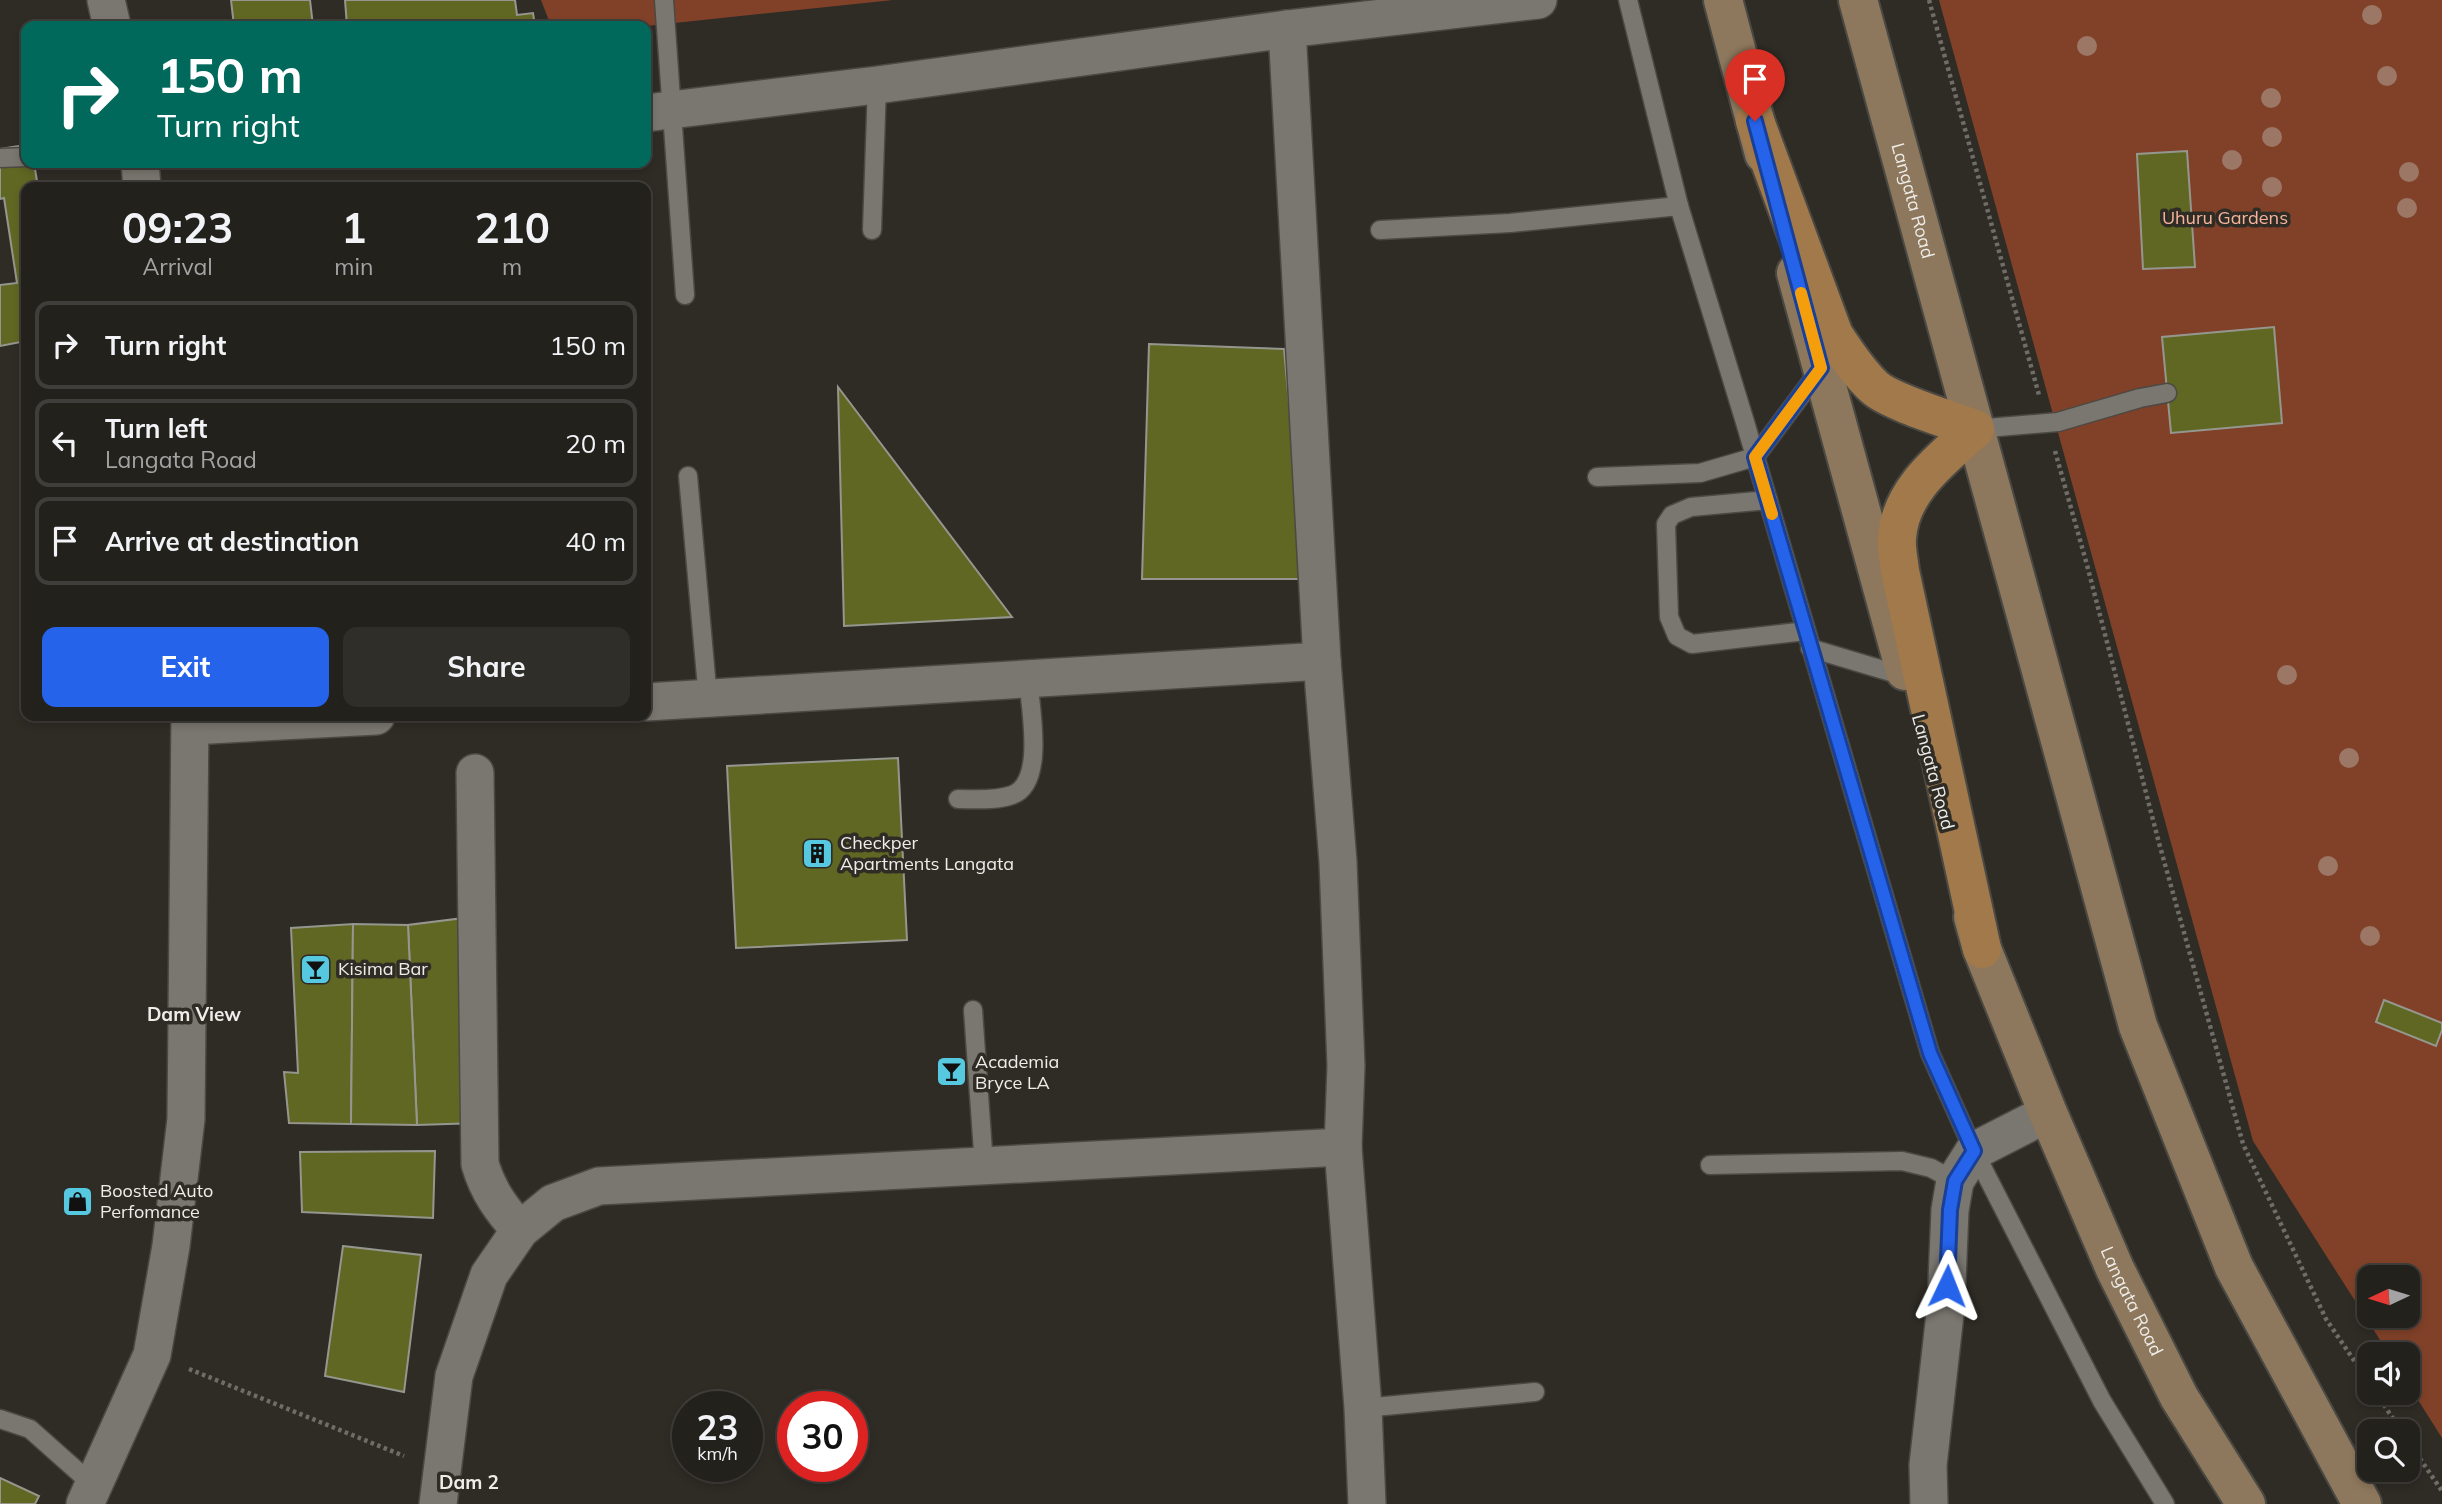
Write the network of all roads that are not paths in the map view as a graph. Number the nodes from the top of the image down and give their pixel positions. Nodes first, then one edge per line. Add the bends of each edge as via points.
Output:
1 (106, 0) edge
2 (664, 0) edge
3 (1538, 0) edge
4 (1628, 0) edge
5 (1723, 0) edge
6 (1858, 0) edge
7 (1340, 11) edge
8 (111, 21) edge
9 (1287, 29) junction
10 (877, 85) junction
11 (659, 112) edge
12 (1755, 121) junction
13 (21, 157) edge
14 (0, 158) edge
15 (1679, 205) junction
16 (872, 230) dead end
17 (1380, 230) dead end
18 (685, 295) dead end
19 (1821, 368) junction
20 (2166, 393) dead end
21 (1975, 429) junction
22 (1755, 457) junction
23 (688, 476) dead end
24 (1597, 477) dead end
25 (1768, 500) junction
26 (1808, 639) junction
27 (1322, 661) junction
28 (1907, 677) junction
29 (1028, 678) junction
30 (708, 699) junction
31 (651, 702) edge
32 (191, 721) edge
33 (475, 773) dead end
34 (958, 799) dead end
35 (1982, 949) junction
36 (973, 1010) dead end
37 (2048, 1113) junction
38 (1343, 1147) junction
39 (984, 1166) junction
40 (1710, 1166) dead end
41 (1965, 1166) junction
42 (520, 1230) junction
43 (1535, 1392) dead end
44 (1363, 1408) junction
45 (0, 1419) edge
46 (440, 1487) edge
47 (89, 1494) edge
48 (1367, 1504) edge
49 (1929, 1504) edge
50 (2165, 1504) edge
51 (2246, 1504) edge
52 (2362, 1504) edge

1 - 8 street
2 - 11 lane
3 - 7 street
4 - 15 lane
5 - 12 main road, Langata Road
6 - 21 main road, Langata Road
7 - 9 street
9 - 10 street
9 - 27 street
10 - 11 street
10 - 16 lane
11 - 18 lane
12 - 19 main road, Langata Road
12 - 21 main road via 1834,335 1853,363 1876,389
13 - 14 lane
15 - 17 lane via 1510,223
15 - 22 lane
19 - 22 lane
19 - 28 main road, Langata Road
20 - 21 lane via 2058,422
21 - 35 main road via 1919,482 1900,517 1897,539 1899,571
21 - 52 main road, Langata Road via 2138,1026 2234,1267
22 - 24 lane via 1700,473
22 - 25 lane
23 - 30 lane
25 - 26 lane
25 - 26 lane via 1691,507 1672,514 1666,524 1669,617 1677,636 1692,644
26 - 28 lane
26 - 41 lane
27 - 29 street
27 - 38 street via 1344,991
28 - 35 main road, Langata Road
29 - 30 street
29 - 34 lane via 1033,747 1032,772 1024,788 1012,795
30 - 31 street
32 - 47 street via 186,1119 171,1247 152,1355
33 - 42 street via 480,1164 496,1203
35 - 37 main road, Langata Road
36 - 39 lane
37 - 41 street
37 - 51 main road, Langata Road via 2115,1269 2179,1397
38 - 39 street
38 - 44 street
39 - 42 street via 599,1186 553,1203
40 - 41 lane via 1902,1161 1931,1168
41 - 49 street via 1950,1210 1946,1304 1928,1465
41 - 50 lane
42 - 46 street via 489,1275 454,1376
43 - 44 lane
44 - 48 street
45 - 47 lane via 30,1429

